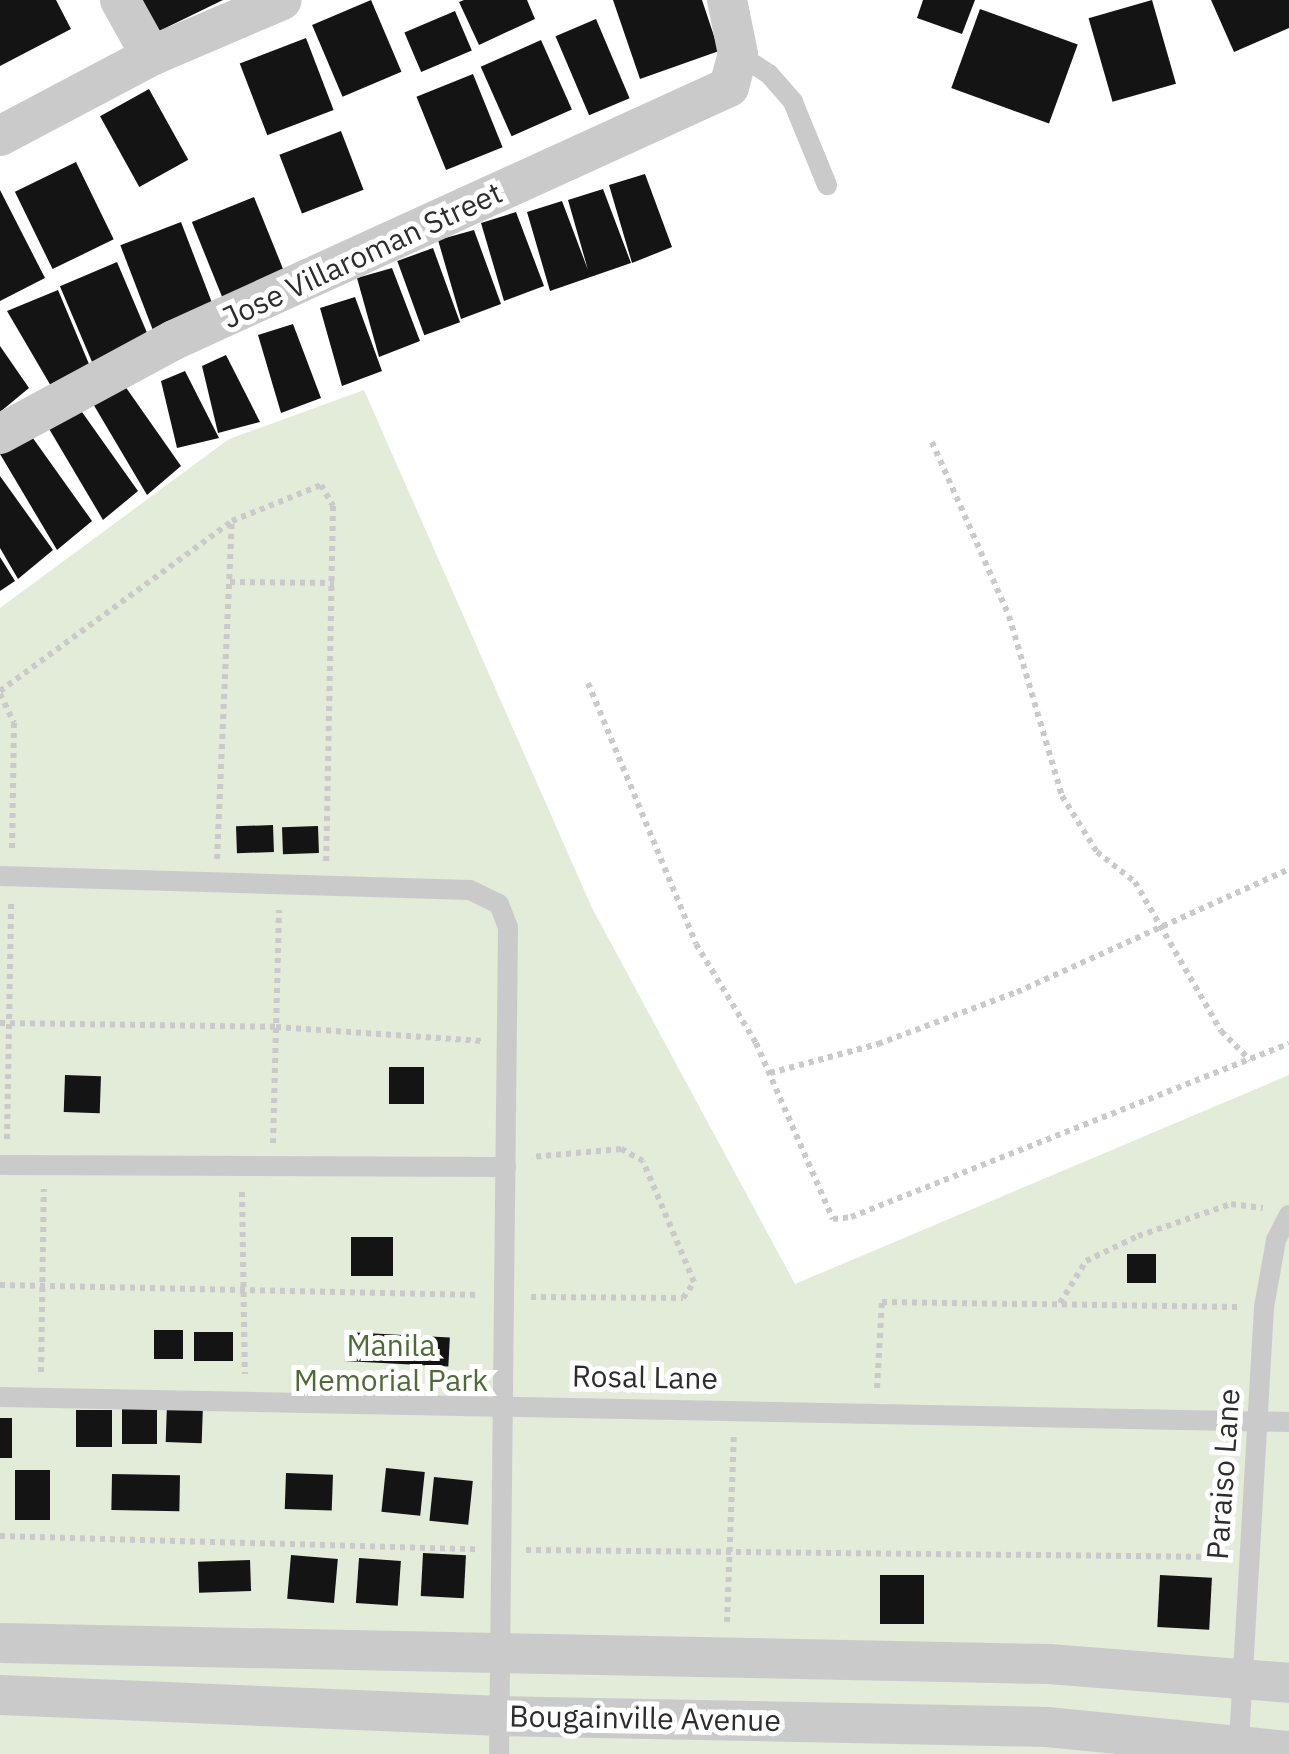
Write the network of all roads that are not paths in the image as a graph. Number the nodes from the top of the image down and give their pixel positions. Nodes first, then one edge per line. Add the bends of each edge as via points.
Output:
1 (120, 0) edge
2 (282, 0) edge
3 (727, 0) edge
4 (151, 56) junction
5 (733, 70) junction
6 (0, 136) edge
7 (828, 185) dead end
8 (0, 434) edge
9 (6, 877) edge
10 (4, 1165) edge
11 (506, 1167) junction
12 (1279, 1212) edge
13 (0, 1397) edge
14 (504, 1404) junction
15 (1256, 1422) junction
16 (1289, 1422) edge
17 (0, 1643) edge
18 (502, 1656) junction
19 (1243, 1676) junction
20 (1289, 1683) edge
21 (0, 1695) edge
22 (500, 1735) edge
23 (1239, 1741) junction
24 (1289, 1751) edge

1 - 4 street
2 - 4 street
3 - 5 street
4 - 6 street
5 - 7 lane via 769,74 793,102
5 - 8 street, Jose Villaroman Street via 174,340
9 - 11 lane via 470,890 499,904 508,927
10 - 11 lane
11 - 14 lane
12 - 15 lane, Paraiso Lane
13 - 14 lane, Rosal Lane
14 - 15 lane, Rosal Lane
14 - 18 lane
15 - 16 lane, Rosal Lane
15 - 19 lane, Paraiso Lane
17 - 18 street, Bougainville Avenue
18 - 19 street, Bougainville Avenue via 1049,1664
18 - 22 lane
19 - 20 street, Bougainville Avenue
19 - 23 lane, Paraiso Lane
21 - 22 street, Bougainville Avenue
22 - 23 street, Bougainville Avenue via 1047,1726
23 - 24 street, Bougainville Avenue

